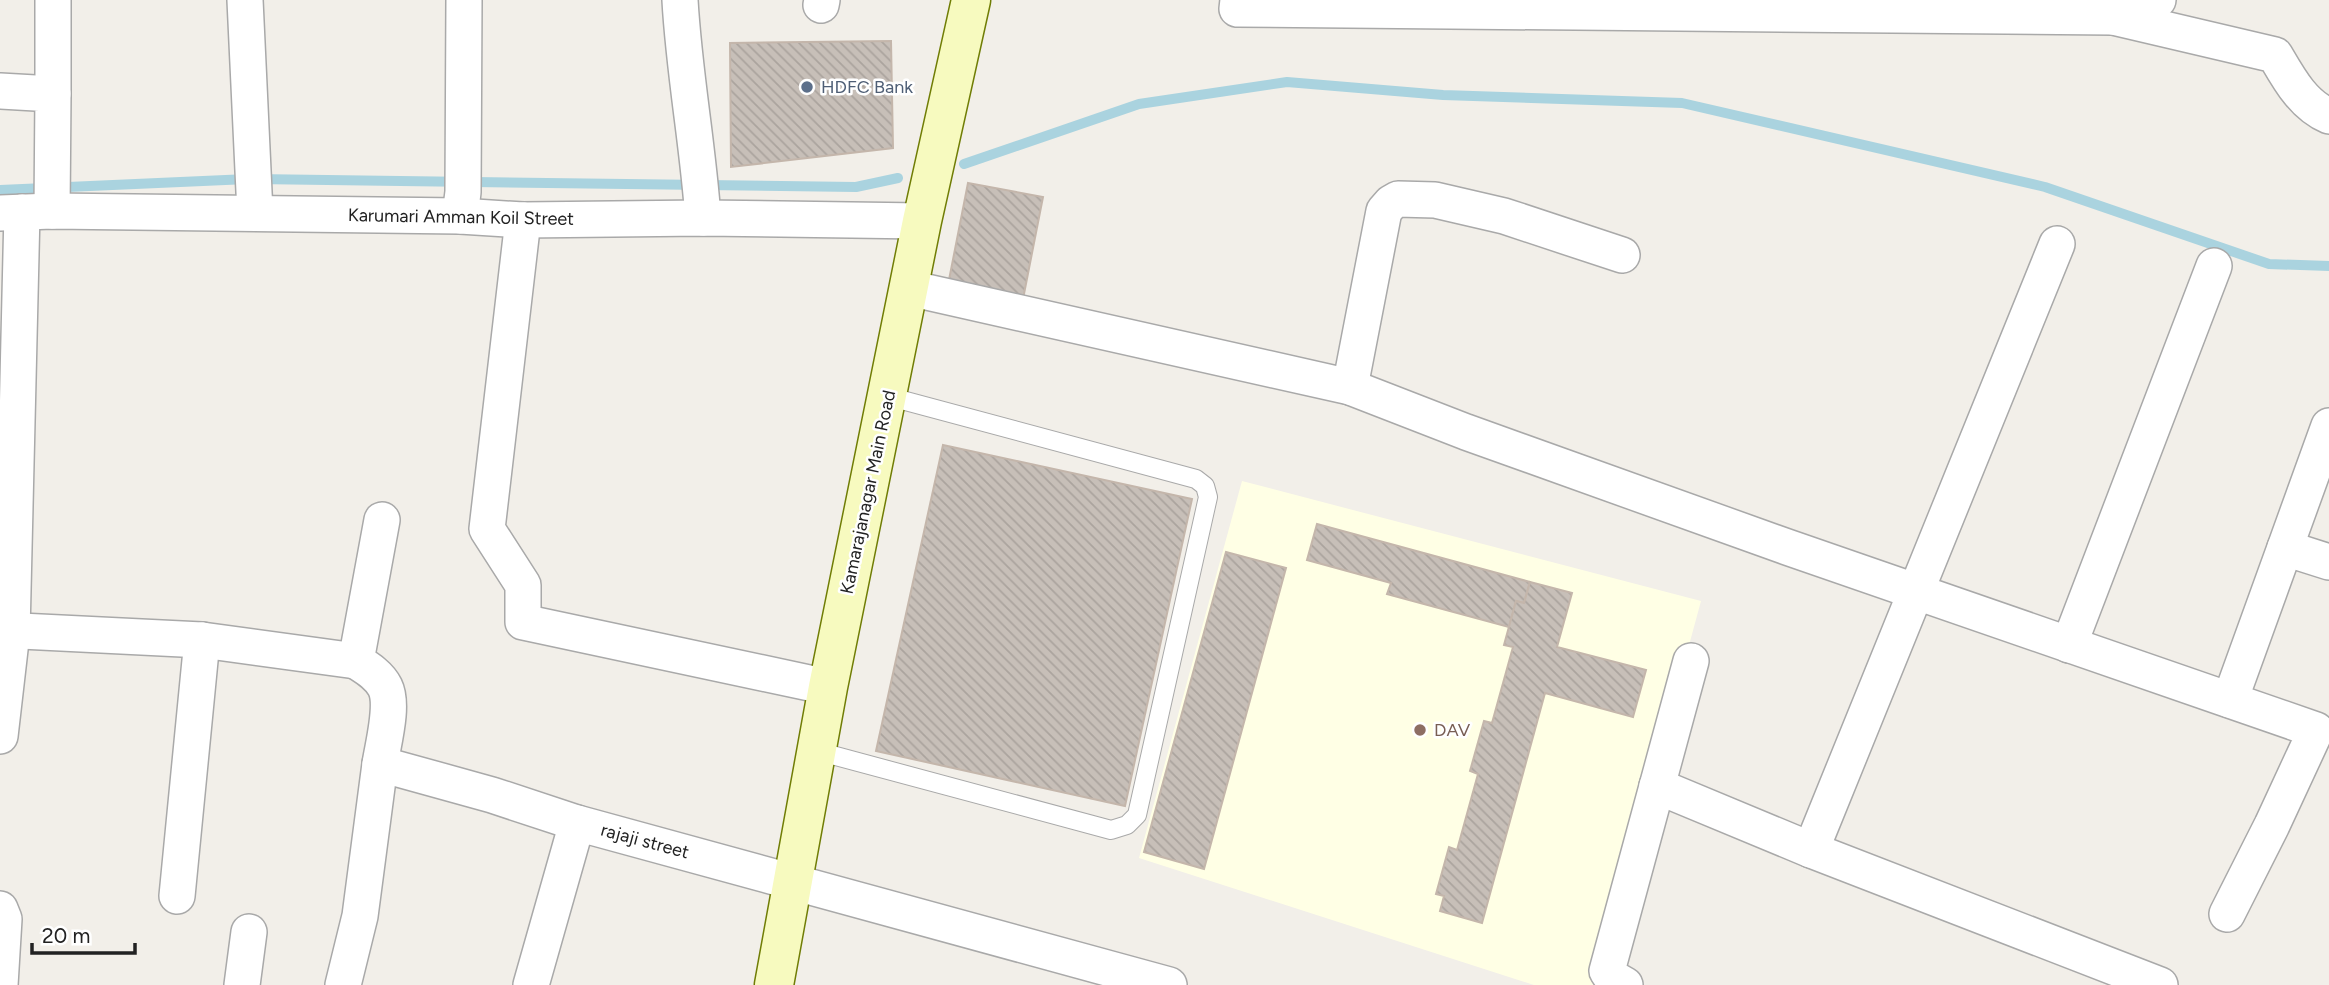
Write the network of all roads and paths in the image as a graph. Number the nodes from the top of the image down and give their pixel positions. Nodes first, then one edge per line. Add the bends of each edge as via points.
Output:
1 (52, 0) edge
2 (245, 0) edge
3 (464, 0) edge
4 (680, 0) edge
5 (971, 0) edge
6 (1238, 0) edge
7 (2158, 0) edge
8 (2113, 17) junction
9 (0, 91) edge
10 (52, 94) junction
11 (2329, 116) edge
12 (254, 190) junction
13 (25, 212) edge
14 (460, 216) junction
15 (703, 218) junction
16 (523, 220) junction
17 (922, 221) junction
18 (2056, 244) dead end
19 (1622, 255) dead end
20 (2214, 266) dead end
21 (909, 288) junction
22 (1350, 387) junction
23 (887, 396) junction
24 (2329, 426) edge
25 (382, 520) dead end
26 (2285, 548) junction
27 (2329, 562) edge
28 (1917, 593) junction
29 (6, 631) edge
30 (202, 640) junction
31 (2069, 645) junction
32 (356, 661) junction
33 (1691, 661) dead end
34 (828, 687) junction
35 (2230, 700) junction
36 (0, 736) edge
37 (817, 751) junction
38 (380, 764) junction
39 (1657, 786) junction
40 (577, 823) junction
41 (1811, 850) junction
42 (794, 883) junction
43 (177, 896) dead end
44 (0, 909) edge
45 (2227, 914) dead end
46 (249, 932) dead end
47 (1, 985) edge
48 (242, 985) edge
49 (343, 985) edge
50 (531, 985) edge
51 (774, 985) edge
52 (1169, 985) edge
53 (1625, 985) edge
54 (2160, 985) edge

1 - 10 street
2 - 12 street
3 - 14 street
4 - 15 street
5 - 17 main road, Kamarajanagar Main Road
6 - 8 street via 1237,9
7 - 8 street
8 - 11 street via 2275,55 2315,110
9 - 10 street
10 - 13 street via 52,176
12 - 13 street, Karumari Amman Koil Street
12 - 14 street, Karumari Amman Koil Street
13 - 29 street
14 - 16 street, Karumari Amman Koil Street
15 - 16 street, Karumari Amman Koil Street
15 - 17 street, Karumari Amman Koil Street
16 - 34 street via 487,529 523,585 523,622
17 - 21 main road, Kamarajanagar Main Road
18 - 28 street
19 - 22 street via 1504,216 1435,200 1398,199 1384,211
20 - 31 street
21 - 22 street
21 - 23 main road, Kamarajanagar Main Road
22 - 28 street
23 - 34 main road, Kamarajanagar Main Road
23 - 37 lane via 1196,479 1205,486 1208,497 1137,815 1127,825 1111,830
24 - 26 street
25 - 32 street
26 - 27 street
26 - 35 street
28 - 31 street
28 - 41 street
29 - 30 street
29 - 36 street
30 - 32 street
30 - 43 street
31 - 35 street
32 - 38 street via 386,688
33 - 39 street
34 - 37 main road, Kamarajanagar Main Road
35 - 45 street via 2316,730
37 - 42 main road, Kamarajanagar Main Road
38 - 40 street
38 - 49 street via 360,916
39 - 41 street
39 - 53 street via 1607,971
40 - 42 street, rajaji street
40 - 50 street, rajaji street
41 - 54 street
42 - 51 main road, Kamarajanagar Main Road
42 - 52 street, rajaji street
44 - 47 street via 4,919
46 - 48 street

